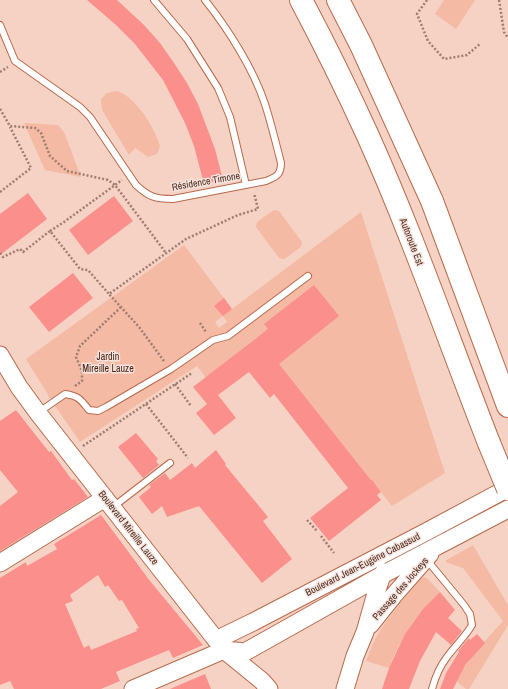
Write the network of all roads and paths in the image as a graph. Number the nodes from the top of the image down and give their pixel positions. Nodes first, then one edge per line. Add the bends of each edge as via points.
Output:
1 (154, 0) edge
2 (205, 0) edge
3 (301, 0) edge
4 (338, 0) edge
5 (427, 0) edge
6 (499, 0) edge
7 (0, 25) edge
8 (508, 38) edge
9 (480, 44) dead end
10 (0, 109) edge
11 (10, 126) junction
12 (122, 180) dead end
13 (115, 185) junction
14 (246, 185) junction
15 (0, 192) edge
16 (254, 194) dead end
17 (50, 231) junction
18 (0, 253) edge
19 (166, 253) junction
20 (308, 276) dead end
21 (109, 294) junction
22 (121, 307) junction
23 (0, 355) edge
24 (170, 370) junction
25 (192, 373) dead end
26 (175, 384) junction
27 (65, 394) junction
28 (146, 404) junction
29 (191, 406) dead end
30 (508, 406) edge
31 (38, 413) junction
32 (188, 458) dead end
33 (170, 463) dead end
34 (80, 466) junction
35 (508, 488) edge
36 (108, 503) junction
37 (508, 509) edge
38 (307, 520) dead end
39 (317, 531) dead end
40 (426, 532) junction
41 (321, 536) dead end
42 (334, 553) dead end
43 (432, 553) junction
44 (0, 563) edge
45 (382, 575) junction
46 (365, 632) junction
47 (220, 645) junction
48 (133, 689) edge
49 (270, 689) edge
50 (345, 689) edge
51 (432, 689) edge

1 - 14 lane via 187,39 218,88 230,117
2 - 14 lane, Résidence Timone via 249,68 265,102 281,163 278,176
3 - 35 highway, Autoroute Est, bridge via 368,136
4 - 30 highway via 432,200
5 - 9 path via 418,14 428,41 444,59 467,55
6 - 8 path via 504,32
7 - 14 lane, Résidence Timone via 15,62 80,107 90,117 136,185 146,194 158,199 173,199
10 - 11 path
11 - 13 path via 35,128 41,133 50,156 67,171 108,180
11 - 15 path via 31,168
12 - 13 path
13 - 17 path
13 - 19 path
16 - 19 path via 258,209 238,215 186,239
17 - 18 path via 23,252 20,249 4,258
17 - 21 path via 80,269 88,270
19 - 21 path
20 - 24 lane via 228,336 213,340
21 - 22 path
22 - 24 path
22 - 27 path via 80,346 76,357 82,371 82,381
23 - 31 street, Boulevard Mireille Lauze via 6,372
24 - 27 lane via 98,411 89,410 80,398
25 - 26 path
26 - 28 path
26 - 29 path
27 - 31 lane
28 - 32 path
28 - 34 path via 82,446 86,460
31 - 34 street, Boulevard Mireille Lauze
33 - 36 lane
34 - 36 street, Boulevard Mireille Lauze
35 - 40 street, Boulevard Jean-Eugène Cabassud
36 - 44 street
36 - 47 street, Boulevard Mireille Lauze
37 - 43 street, Boulevard Jean-Eugène Cabassud
38 - 39 path
40 - 45 street, Passage des Jockeys via 394,560
40 - 47 street, Boulevard Jean-Eugène Cabassud via 249,624
41 - 42 path
43 - 45 street, Boulevard Jean-Eugène Cabassud
43 - 46 street, Passage des Jockeys via 394,594
43 - 51 lane via 470,614 472,625 446,658
45 - 46 street, Passage des Jockeys
45 - 47 street, Boulevard Jean-Eugène Cabassud via 245,652
46 - 50 street, Passage des Jockeys via 354,656
47 - 48 street
47 - 49 street, Boulevard Mireille Lauze

